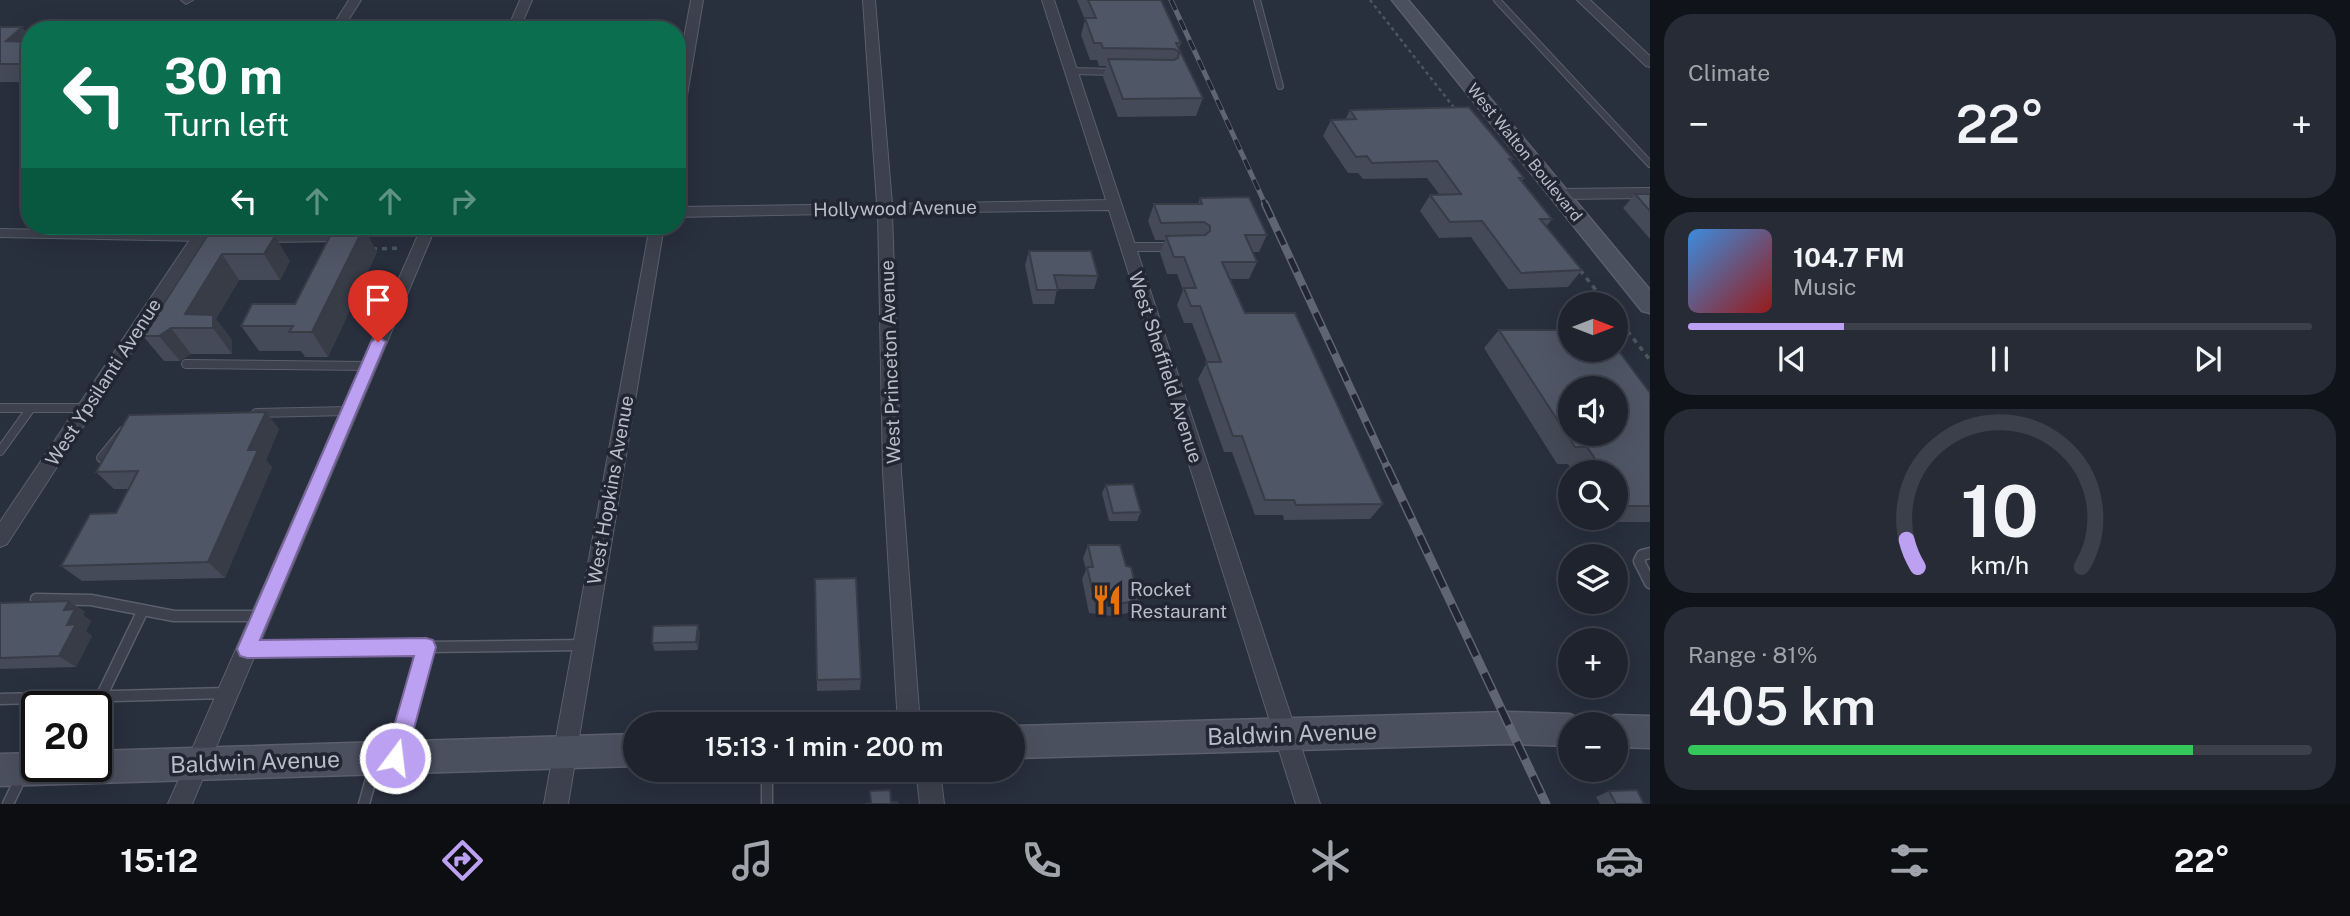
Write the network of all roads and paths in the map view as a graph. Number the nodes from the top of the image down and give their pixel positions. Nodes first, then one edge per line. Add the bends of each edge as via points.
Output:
1 (355, 0) edge
2 (526, 0) edge
3 (697, 0) edge
4 (869, 0) edge
5 (1048, 0) edge
6 (1257, 0) edge
7 (1370, 0) edge
8 (1400, 0) edge
9 (1497, 0) edge
10 (1583, 0) edge
11 (342, 21) edge
12 (517, 21) edge
13 (0, 35) edge
14 (21, 35) edge
15 (686, 62) edge
16 (1650, 63) edge
17 (1071, 71) junction
18 (1126, 72) edge
19 (1280, 86) dead end
20 (1454, 109) edge
21 (1650, 164) edge
22 (1650, 193) edge
23 (1559, 194) junction
24 (1114, 205) junction
25 (886, 208) junction
26 (686, 212) edge
27 (0, 233) edge
28 (21, 233) edge
29 (203, 235) edge
30 (425, 235) edge
31 (655, 235) edge
32 (356, 237) edge
33 (259, 238) edge
34 (1184, 246) edge
35 (1127, 247) junction
36 (1573, 261) edge
37 (1598, 292) edge
38 (1646, 295) edge
39 (1628, 332) edge
40 (1650, 360) edge
41 (186, 364) dead end
42 (368, 366) junction
43 (0, 408) edge
44 (31, 408) junction
45 (86, 408) junction
46 (349, 411) junction
47 (251, 414) edge
48 (129, 428) edge
49 (0, 451) edge
50 (101, 458) edge
51 (0, 538) edge
52 (1650, 553) edge
53 (1650, 583) edge
54 (36, 599) edge
55 (143, 610) junction
56 (261, 615) junction
57 (583, 645) junction
58 (426, 647) junction
59 (247, 649) junction
60 (103, 691) edge
61 (227, 693) junction
62 (112, 696) edge
63 (21, 698) edge
64 (0, 699) edge
65 (908, 712) edge
66 (1558, 730) edge
67 (1284, 735) junction
68 (1025, 742) edge
69 (623, 751) edge
70 (563, 754) junction
71 (386, 758) junction
72 (197, 765) junction
73 (13, 769) edge
74 (767, 782) edge
75 (929, 782) edge
76 (8, 804) edge
77 (180, 804) edge
78 (364, 804) edge
79 (556, 804) edge
80 (767, 804) edge
81 (932, 804) edge
82 (1308, 804) edge

1 - 11 street
2 - 12 street
3 - 15 street
4 - 25 street, West Princeton Avenue
5 - 17 street, West Sheffield Avenue
6 - 19 lane
7 - 20 path
8 - 23 main road, West Walton Boulevard
9 - 21 lane
10 - 16 street
13 - 14 lane
17 - 18 lane
17 - 24 street, West Sheffield Avenue
22 - 23 street
23 - 38 main road, West Walton Boulevard
24 - 25 street, Hollywood Avenue
24 - 35 street, West Sheffield Avenue
25 - 26 street, Hollywood Avenue
25 - 65 street, West Princeton Avenue via 892,471
27 - 28 lane
29 - 45 street, West Ypsilanti Avenue
30 - 42 street
31 - 57 street, West Hopkins Avenue
32 - 33 lane
34 - 35 lane
35 - 67 street, West Sheffield Avenue
36 - 37 path
39 - 40 path
41 - 42 lane
42 - 46 street
43 - 44 lane
44 - 45 lane
44 - 49 lane
45 - 51 street, West Ypsilanti Avenue
46 - 47 lane
46 - 56 street
48 - 50 lane
52 - 53 lane via 1639,561
54 - 55 lane via 92,600
55 - 56 lane via 174,616
55 - 60 lane
56 - 59 street
57 - 58 lane
57 - 70 street, West Hopkins Avenue
58 - 59 lane
58 - 71 lane
59 - 61 street
61 - 62 lane
61 - 72 street
63 - 64 lane
66 - 67 main road, Baldwin Avenue
67 - 68 main road, Baldwin Avenue
67 - 82 street, West Sheffield Avenue
69 - 70 main road, Baldwin Avenue
70 - 71 main road, Baldwin Avenue
70 - 79 street, West Hopkins Avenue
71 - 72 main road, Baldwin Avenue
71 - 78 lane
72 - 73 main road, Baldwin Avenue
72 - 77 street
73 - 76 lane
74 - 80 lane
75 - 81 street

